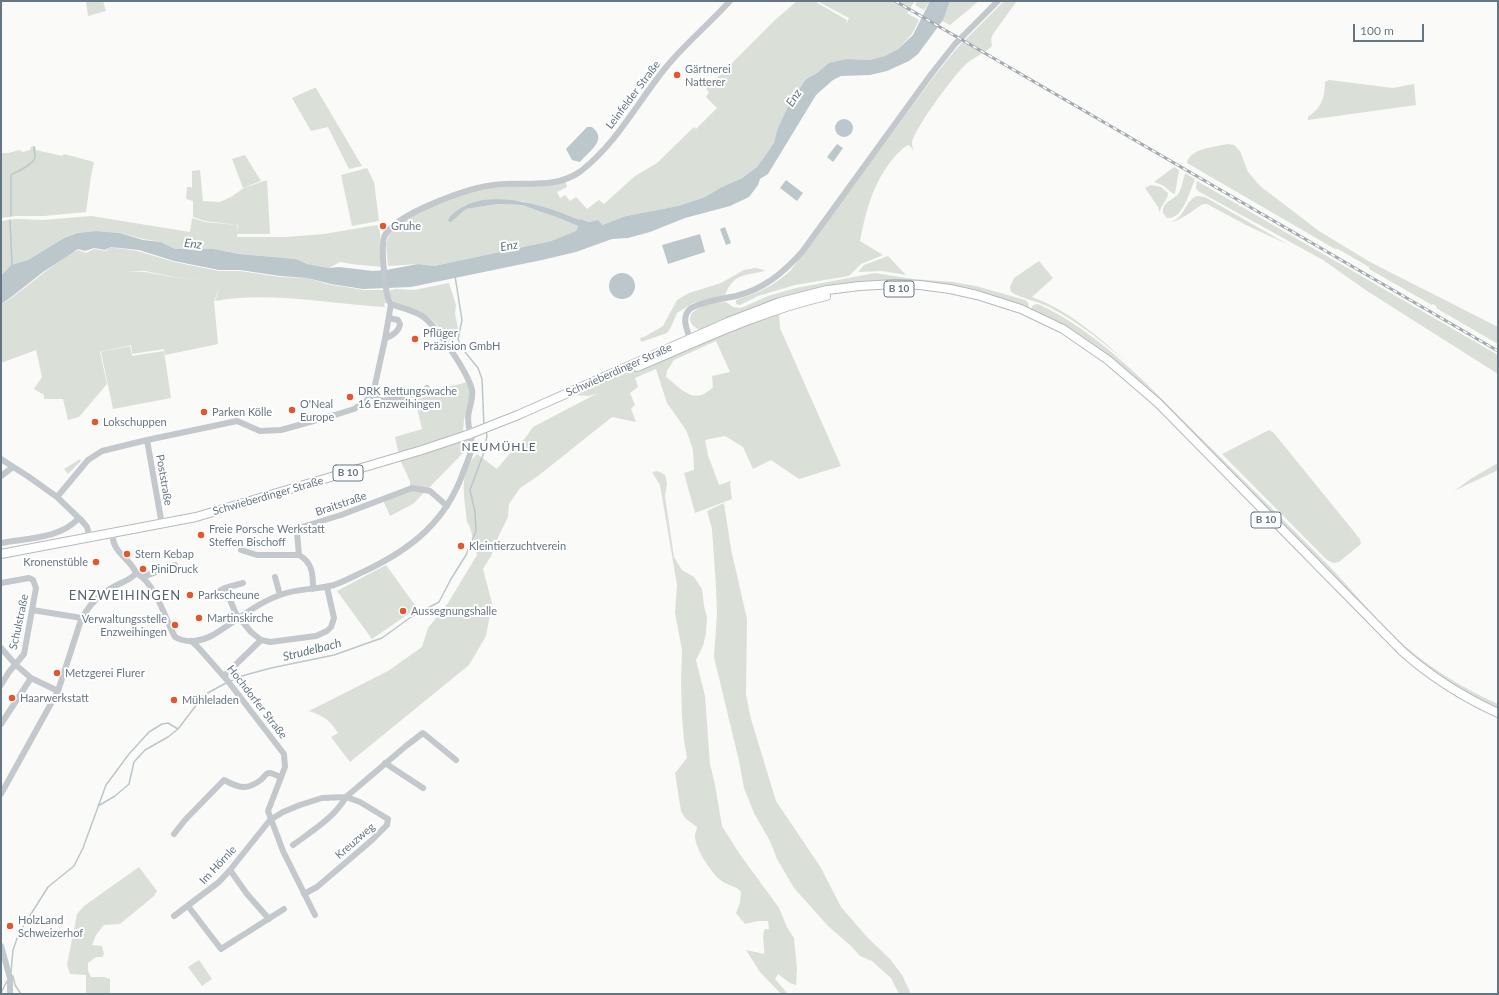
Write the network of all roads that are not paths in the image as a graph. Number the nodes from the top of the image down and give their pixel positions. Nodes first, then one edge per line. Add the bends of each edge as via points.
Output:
1 (730, 1) edge
2 (998, 1) edge
3 (391, 304) junction
4 (389, 318) junction
5 (386, 339) junction
6 (689, 343) junction
7 (427, 388) dead end
8 (371, 395) junction
9 (470, 434) junction
10 (147, 440) junction
11 (1, 459) edge
12 (14, 467) junction
13 (1, 476) edge
14 (57, 497) junction
15 (447, 506) junction
16 (79, 518) junction
17 (162, 525) junction
18 (114, 534) junction
19 (90, 538) junction
20 (1, 542) edge
21 (241, 550) dead end
22 (1, 554) edge
23 (299, 555) junction
24 (175, 565) dead end
25 (136, 573) junction
26 (143, 577) junction
27 (275, 577) dead end
28 (1, 583) edge
29 (243, 583) dead end
30 (327, 587) junction
31 (225, 588) junction
32 (313, 589) junction
33 (280, 595) junction
34 (210, 596) dead end
35 (32, 610) junction
36 (240, 617) junction
37 (82, 618) junction
38 (260, 640) junction
39 (191, 641) junction
40 (1, 648) edge
41 (16, 665) junction
42 (31, 678) junction
43 (225, 678) junction
44 (1, 685) edge
45 (58, 691) junction
46 (1498, 713) edge
47 (1498, 718) edge
48 (1, 724) edge
49 (456, 760) dead end
50 (385, 763) junction
51 (281, 778) junction
52 (423, 788) dead end
53 (1, 794) edge
54 (346, 797) junction
55 (270, 820) junction
56 (174, 834) dead end
57 (293, 845) dead end
58 (230, 870) junction
59 (304, 894) junction
60 (188, 906) junction
61 (284, 909) dead end
62 (315, 915) dead end
63 (174, 916) dead end
64 (269, 919) junction
65 (1, 946) edge
66 (10, 994) edge

1 - 3 street, Leinfelder Straße via 673,59 626,124 582,170 565,179 547,184 477,187 428,205 389,230 384,239 384,265
2 - 6 street via 955,44 932,73 788,268 757,289 691,308 685,319
3 - 4 street
3 - 9 street via 427,320 455,358 472,389 467,420
4 - 5 street
4 - 5 street via 398,320 400,328
5 - 8 street
6 - 9 main road, Schwieberdinger Straße / B 10
6 - 46 main road, B 10 via 735,319 786,300 827,290 878,284 920,285 964,291 1036,315 1090,346 1153,398 1408,656 1446,685
6 - 47 main road, B 10 via 794,304 858,290 906,289 947,293 980,300 1035,320 1087,350 1148,400 1405,660 1468,704
7 - 8 street via 425,391 382,401
8 - 10 street via 354,408 281,430 260,431 237,421
9 - 15 street via 472,448 455,494
9 - 17 main road, Schwieberdinger Straße / B 10 via 261,499
10 - 14 street via 102,451 93,456
10 - 17 street, Poststraße
11 - 12 street
12 - 13 street
12 - 14 street
14 - 16 street
15 - 23 street, Braitstraße via 430,491 412,488 302,527 298,530
15 - 30 street via 433,525 410,545 379,564
16 - 19 street via 87,527
16 - 20 street via 58,532
17 - 18 main road, Schwieberdinger Straße / B 10
18 - 19 main road, Schwieberdinger Straße / B 10
18 - 25 street via 113,540 117,548
19 - 22 main road, Schwieberdinger Straße / B 10
21 - 23 street via 257,555
23 - 32 street via 312,570
24 - 26 street
25 - 26 street
25 - 37 street via 132,578 102,595
26 - 39 street via 175,637
27 - 33 street
28 - 35 street, Schulstraße via 25,578 33,580 36,588
29 - 31 street
30 - 32 street
30 - 38 street via 334,618 327,631 303,638 270,642
31 - 34 street
31 - 36 street via 236,614
32 - 33 street
33 - 36 street
35 - 37 street
35 - 41 street, Schulstraße via 24,654
36 - 38 street
36 - 39 street via 207,638
37 - 45 street
38 - 43 street
39 - 43 street, Hochdorfer Straße
40 - 41 street
41 - 42 street
41 - 44 street, Schulstraße
42 - 45 street
42 - 48 street
43 - 51 street, Hochdorfer Straße via 282,750 285,767
45 - 53 street
49 - 50 street via 423,733
50 - 52 street
50 - 54 street
51 - 55 street, Hochdorfer Straße via 269,806
51 - 56 street via 270,773 256,783 241,788 224,780
54 - 55 street, Kreuzweg via 322,798 300,804
54 - 57 street via 330,818
54 - 59 street, Kreuzweg via 360,802 388,819 388,825 317,887
55 - 58 street, Im Hörnle
55 - 59 street, Hochdorfer Straße
58 - 60 street, Im Hörnle
58 - 64 street
59 - 62 street, Hochdorfer Straße
60 - 63 street, Im Hörnle
60 - 64 street via 221,949
61 - 64 street
65 - 66 street

